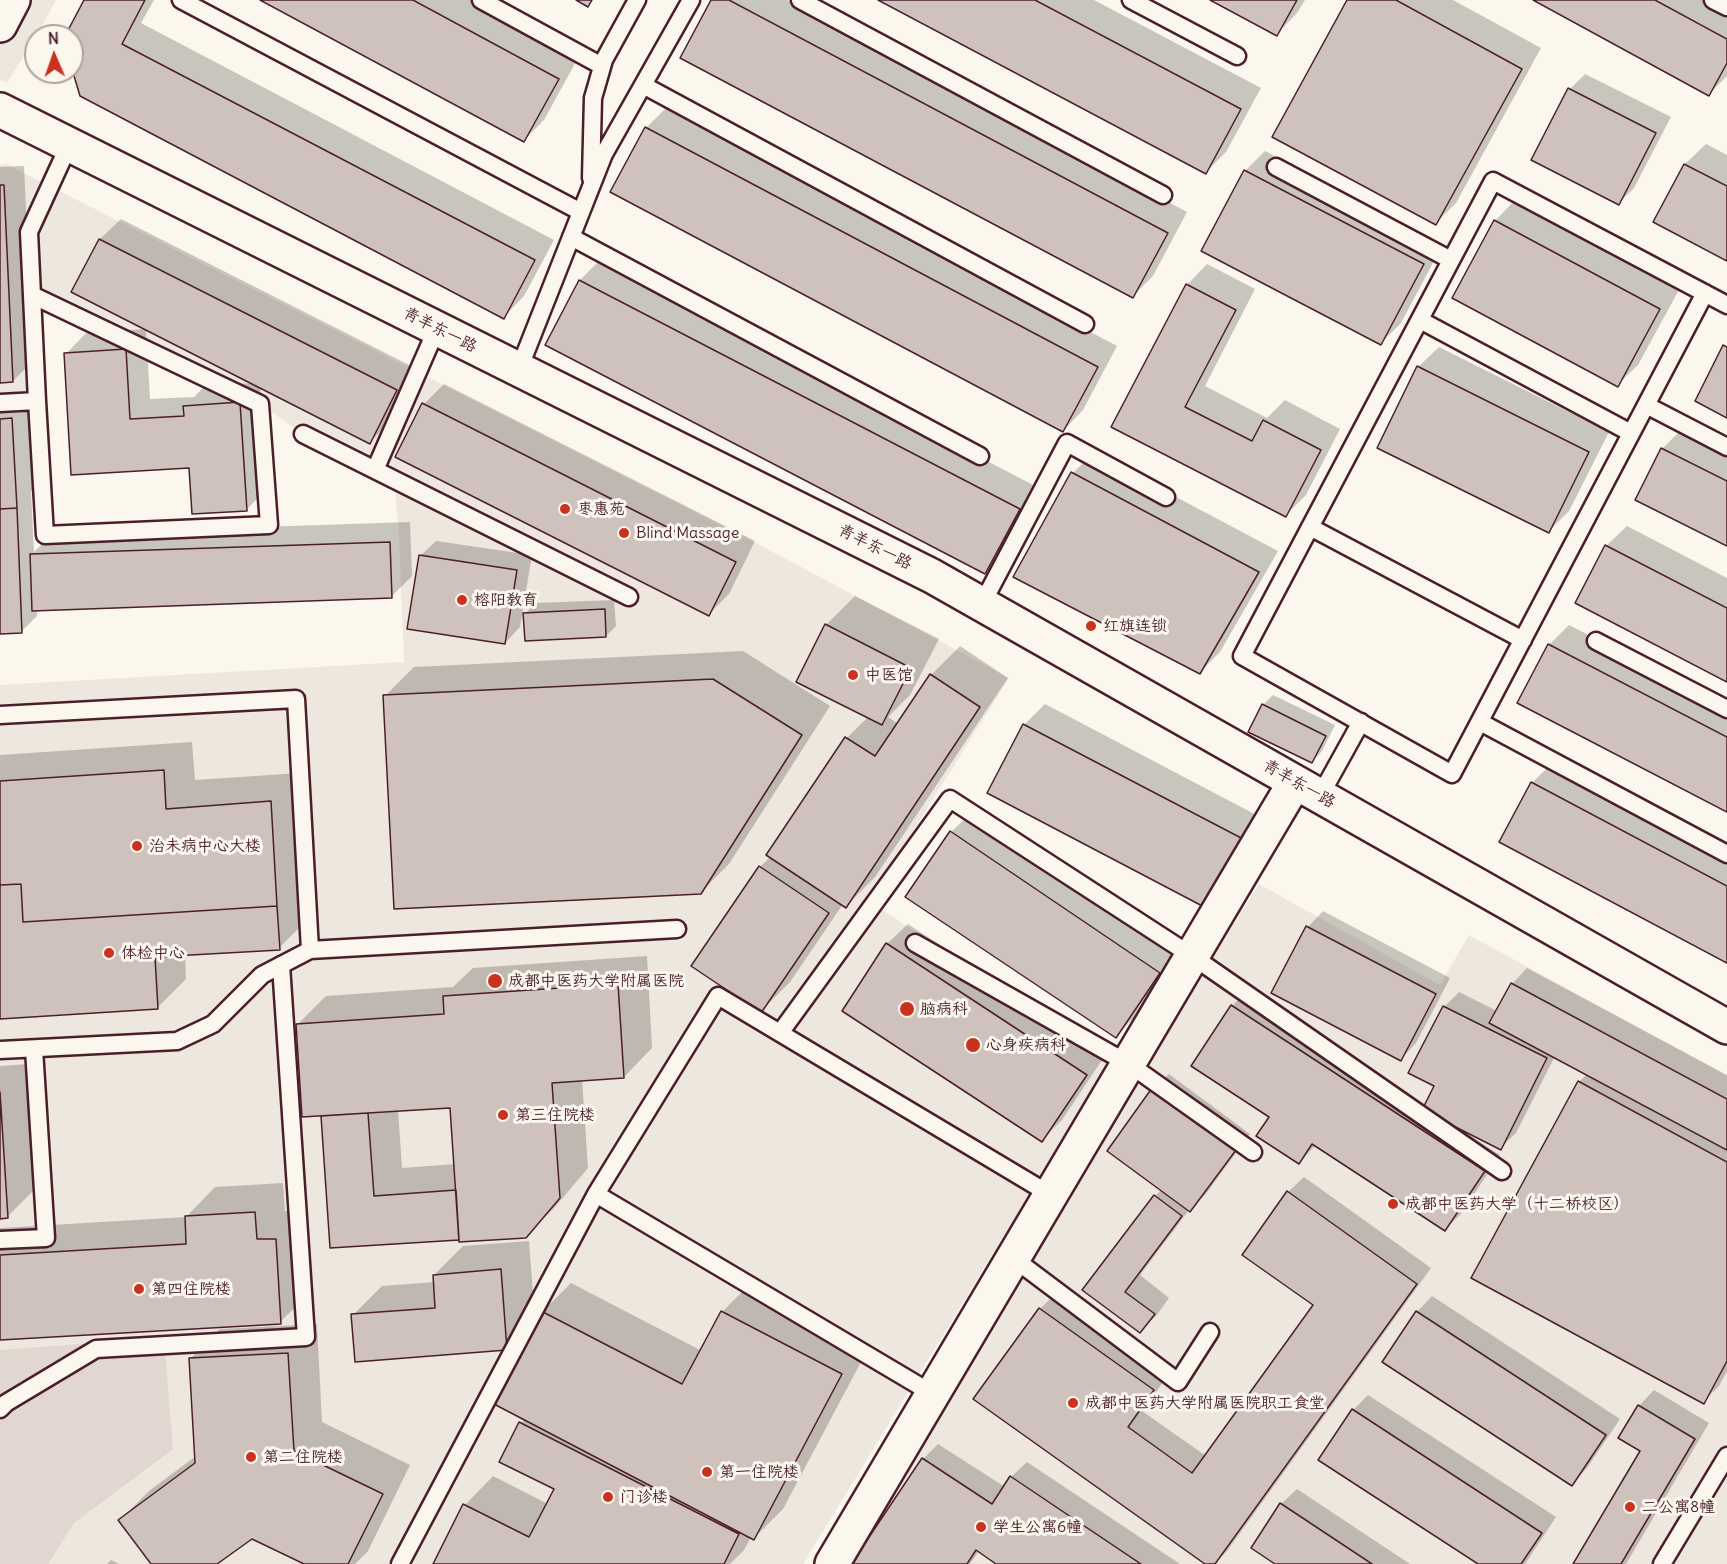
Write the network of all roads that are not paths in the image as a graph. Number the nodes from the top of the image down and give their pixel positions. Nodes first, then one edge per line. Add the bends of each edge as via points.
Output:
1 (13, 0) edge
2 (181, 0) edge
3 (481, 0) edge
4 (637, 0) edge
5 (692, 0) edge
6 (800, 0) edge
7 (1131, 0) edge
8 (1713, 0) edge
9 (1727, 7) edge
10 (0, 25) edge
11 (1237, 56) dead end
12 (602, 66) junction
13 (644, 85) junction
14 (0, 110) edge
15 (69, 145) junction
16 (1276, 167) dead end
17 (591, 189) junction
18 (1163, 195) dead end
19 (581, 212) junction
20 (571, 237) junction
21 (1451, 260) junction
22 (1705, 293) junction
23 (32, 295) junction
24 (1727, 304) edge
25 (1420, 320) junction
26 (1085, 324) dead end
27 (437, 328) junction
28 (519, 369) junction
29 (37, 401) junction
30 (0, 403) edge
31 (1646, 405) junction
32 (1631, 433) junction
33 (303, 434) dead end
34 (1727, 447) edge
35 (980, 456) dead end
36 (375, 470) junction
37 (1166, 497) dead end
38 (1310, 527) junction
39 (629, 597) dead end
40 (982, 604) junction
41 (1523, 640) junction
42 (1596, 641) dead end
43 (1727, 709) edge
44 (0, 715) edge
45 (1361, 722) junction
46 (1480, 722) junction
47 (1308, 789) junction
48 (1727, 854) edge
49 (677, 929) dead end
50 (915, 943) dead end
51 (310, 950) junction
52 (1192, 956) junction
53 (281, 965) junction
54 (1727, 1027) edge
55 (780, 1033) junction
56 (34, 1049) junction
57 (0, 1050) edge
58 (1128, 1064) junction
59 (1253, 1152) dead end
60 (1502, 1171) dead end
61 (596, 1194) junction
62 (1051, 1195) junction
63 (0, 1240) edge
64 (1013, 1258) junction
65 (1210, 1332) dead end
66 (933, 1394) junction
67 (0, 1409) edge
68 (1727, 1456) edge
69 (400, 1564) edge
70 (832, 1564) edge
71 (1662, 1564) edge

1 - 10 street
2 - 19 lane
3 - 12 lane
4 - 12 lane
5 - 13 lane
6 - 18 lane
7 - 11 lane
8 - 9 lane
12 - 17 lane via 593,98
13 - 17 lane via 604,154
13 - 26 lane
14 - 15 street, 青羊东一路
15 - 23 lane via 29,232
15 - 27 street, 青羊东一路
16 - 21 lane
17 - 19 lane
19 - 20 lane
20 - 28 lane
20 - 35 lane
21 - 22 lane via 1493,181
21 - 25 lane
22 - 24 lane
22 - 31 lane
23 - 29 lane
23 - 29 lane via 260,404 269,525 45,535
25 - 32 lane
25 - 38 lane
27 - 28 street, 青羊东一路
27 - 36 lane
28 - 40 street, 青羊东一路
29 - 30 lane
31 - 32 lane
31 - 34 lane
32 - 41 lane
33 - 36 lane
36 - 39 lane
37 - 40 lane via 1067,443
38 - 41 lane
38 - 45 lane via 1242,656
40 - 47 street, 青羊东一路
41 - 46 lane
42 - 43 lane
44 - 51 lane via 296,699
45 - 46 lane via 1452,774
45 - 47 lane
46 - 48 lane
47 - 52 street
47 - 54 street, 青羊东一路
49 - 51 lane
50 - 58 lane
51 - 53 lane
52 - 55 lane via 950,799
52 - 58 street
52 - 60 lane
53 - 56 lane via 262,975 213,1024 177,1041
53 - 67 lane via 306,1337 96,1349
55 - 61 lane via 718,996
55 - 62 lane
56 - 57 lane
56 - 63 lane via 46,1238
58 - 59 lane
58 - 62 street
61 - 66 lane
61 - 69 lane
62 - 64 street
64 - 65 lane via 1178,1382
64 - 66 street
66 - 70 street
68 - 71 lane

